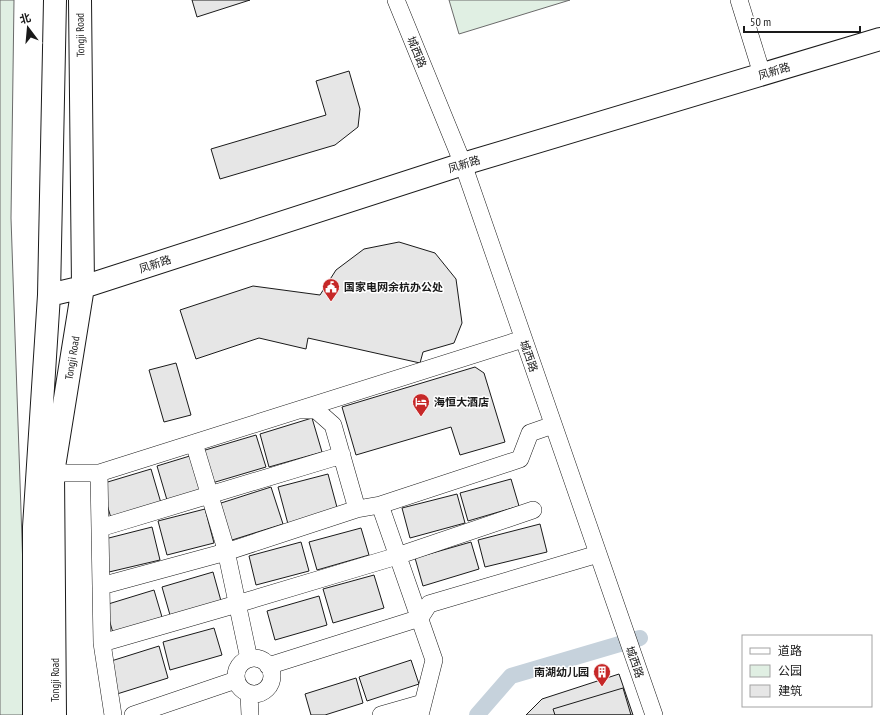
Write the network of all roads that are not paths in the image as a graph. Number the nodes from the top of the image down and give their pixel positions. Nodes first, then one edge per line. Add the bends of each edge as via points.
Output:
1 (56, 0) edge
2 (80, 0) edge
3 (396, 0) edge
4 (739, 0) edge
5 (880, 39) edge
6 (762, 74) junction
7 (463, 164) junction
8 (83, 288) junction
9 (49, 295) junction
10 (523, 339) junction
11 (297, 410) junction
12 (553, 425) junction
13 (194, 443) junction
14 (342, 454) junction
15 (53, 473) junction
16 (99, 473) junction
17 (209, 495) junction
18 (380, 505) junction
19 (357, 509) junction
20 (533, 510) dead end
21 (100, 528) junction
22 (226, 552) junction
23 (598, 554) junction
24 (398, 555) junction
25 (101, 586) junction
26 (237, 604) junction
27 (420, 618) junction
28 (102, 643) junction
29 (249, 659) junction
30 (268, 666) junction
31 (236, 680) junction
32 (249, 694) junction
33 (422, 709) edge
34 (34, 715) edge
35 (55, 715) edge
36 (113, 715) edge
37 (133, 715) edge
38 (250, 715) edge
39 (381, 715) edge
40 (654, 715) edge

1 - 9 main road, Tongji Road
2 - 8 main road, Tongji Road
3 - 7 street, 城西路
4 - 6 street
5 - 6 main road, 凤新路
6 - 7 main road, 凤新路
7 - 8 main road, 凤新路
7 - 10 street, 城西路
8 - 9 main road, 凤新路
8 - 15 main road, Tongji Road
9 - 34 main road, Tongji Road via 34,527
10 - 11 street
10 - 12 street, 城西路
11 - 13 street
11 - 14 street via 316,410 333,425
12 - 18 street via 530,433 520,459
12 - 23 street, 城西路
13 - 16 street
13 - 17 street
14 - 17 street
14 - 19 street
15 - 16 street
15 - 35 main road, Tongji Road
16 - 21 street
17 - 21 street
17 - 22 street
18 - 19 street
18 - 24 street
19 - 22 street
20 - 24 street
21 - 25 street
22 - 25 street
22 - 26 street
23 - 27 street via 429,604
23 - 40 street, 城西路
24 - 26 street
24 - 27 street
25 - 28 street
26 - 28 street
26 - 29 street
27 - 30 street
27 - 33 street via 434,660
28 - 36 street
29 - 30 street via 258,659
29 - 31 street via 238,667
30 - 32 street via 272,678 267,689
31 - 32 street via 240,688
31 - 37 street
32 - 38 street
33 - 39 street

